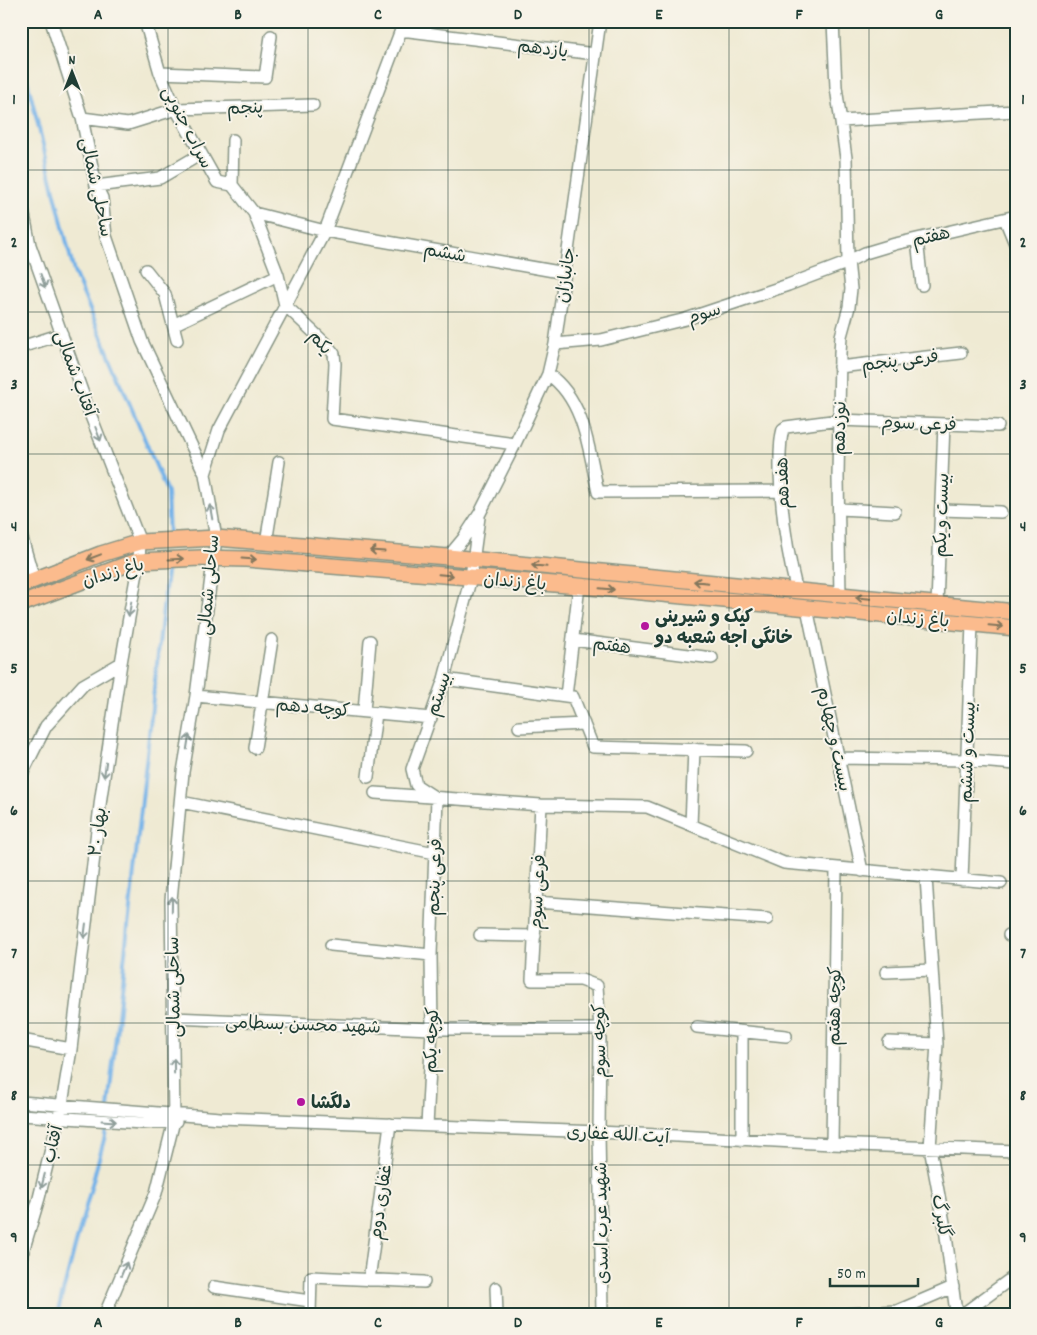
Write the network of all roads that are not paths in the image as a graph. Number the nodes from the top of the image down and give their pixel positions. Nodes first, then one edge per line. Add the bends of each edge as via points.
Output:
1 (51, 21) edge
2 (145, 21) edge
3 (600, 21) edge
4 (833, 21) edge
5 (402, 26) edge
6 (271, 36) dead end
7 (595, 54) junction
8 (160, 73) junction
9 (313, 105) dead end
10 (176, 110) junction
11 (1016, 111) edge
12 (82, 118) junction
13 (841, 121) junction
14 (233, 140) dead end
15 (201, 154) junction
16 (232, 185) junction
17 (96, 186) junction
18 (21, 200) edge
19 (254, 213) junction
20 (1010, 217) edge
21 (324, 231) junction
22 (917, 239) junction
23 (1016, 246) edge
24 (848, 261) junction
25 (146, 270) dead end
26 (565, 273) junction
27 (278, 276) junction
28 (922, 285) dead end
29 (285, 305) junction
30 (173, 325) junction
31 (62, 334) junction
32 (177, 340) dead end
33 (555, 344) junction
34 (21, 347) edge
35 (961, 353) dead end
36 (840, 367) junction
37 (548, 374) junction
38 (839, 420) junction
39 (944, 424) junction
40 (998, 426) dead end
41 (515, 444) junction
42 (279, 462) dead end
43 (204, 474) junction
44 (780, 491) junction
45 (840, 509) junction
46 (941, 510) junction
47 (895, 512) dead end
48 (1001, 512) dead end
49 (480, 513) junction
50 (21, 535) edge
51 (216, 538) junction
52 (146, 541) junction
53 (266, 543) junction
54 (448, 557) junction
55 (207, 558) junction
56 (474, 560) junction
57 (145, 561) junction
58 (471, 577) junction
59 (28, 582) edge
60 (580, 586) junction
61 (797, 592) junction
62 (840, 596) junction
63 (21, 604) edge
64 (937, 605) junction
65 (808, 608) junction
66 (1016, 612) edge
67 (972, 624) junction
68 (1016, 628) edge
69 (272, 640) dead end
70 (573, 640) junction
71 (370, 641) dead end
72 (712, 658) dead end
73 (121, 663) junction
74 (444, 679) junction
75 (196, 696) junction
76 (566, 696) junction
77 (263, 702) junction
78 (364, 712) junction
79 (376, 713) junction
80 (431, 718) junction
81 (584, 724) junction
82 (519, 727) dead end
83 (255, 748) dead end
84 (694, 749) junction
85 (746, 751) dead end
86 (838, 758) junction
87 (966, 760) junction
88 (1016, 764) edge
89 (21, 776) edge
90 (368, 778) dead end
91 (375, 793) dead end
92 (437, 798) junction
93 (181, 802) junction
94 (541, 805) junction
95 (691, 825) junction
96 (435, 853) junction
97 (836, 868) junction
98 (862, 871) junction
99 (926, 877) junction
100 (962, 880) junction
101 (1001, 883) dead end
102 (536, 902) junction
103 (767, 919) dead end
104 (480, 935) dead end
105 (535, 936) junction
106 (331, 945) dead end
107 (431, 954) junction
108 (932, 970) junction
109 (886, 972) dead end
110 (532, 980) joint
111 (173, 1018) junction
112 (697, 1027) dead end
113 (600, 1029) junction
114 (432, 1030) junction
115 (742, 1032) junction
116 (786, 1036) dead end
117 (21, 1040) edge
118 (889, 1042) dead end
119 (937, 1044) junction
120 (72, 1049) junction
121 (21, 1102) edge
122 (62, 1104) junction
123 (21, 1115) edge
124 (59, 1116) junction
125 (142, 1118) junction
126 (175, 1118) junction
127 (390, 1124) junction
128 (428, 1126) junction
129 (599, 1132) junction
130 (742, 1140) junction
131 (832, 1144) junction
132 (930, 1148) junction
133 (1016, 1151) edge
134 (21, 1258) edge
135 (1016, 1275) edge
136 (369, 1280) junction
137 (424, 1282) dead end
138 (214, 1287) dead end
139 (953, 1287) junction
140 (496, 1288) dead end
141 (310, 1301) junction
142 (105, 1314) edge
143 (310, 1314) edge
144 (497, 1314) edge
145 (602, 1314) edge
146 (846, 1314) edge
147 (959, 1314) edge
148 (963, 1314) edge

1 - 12 street, ساحلی شمالی
2 - 8 street, سراب جنوبی
3 - 7 street, جانبازان
4 - 13 street, نوزدهم
5 - 7 street, یازدهم
5 - 21 street
6 - 8 street via 265,78
7 - 26 street, جانبازان
8 - 10 street, سراب جنوبی
9 - 10 street, پنجم
10 - 12 street, پنجم via 128,124
10 - 15 street, سراب جنوبی
11 - 13 street
12 - 17 street, ساحلی شمالی
13 - 24 street, نوزدهم via 846,158
14 - 16 street
15 - 16 street, سراب جنوبی via 217,182
15 - 17 street via 160,178
16 - 19 street, سراب جنوبی
17 - 43 street, ساحلی شمالی via 102,198 106,236 142,341
18 -> 31 street, آفتاب شمالی via 30,245
19 - 21 street
19 - 27 street, سراب جنوبی
20 - 22 street, هفتم
20 - 23 street
21 - 26 street, ششم
21 - 29 street
22 - 24 street, هفتم
22 - 28 street
24 - 33 street, سوم via 686,319 601,340
24 - 36 street, نوزدهم via 851,289 841,336
25 - 30 street via 165,294
26 - 33 street, جانبازان
27 - 29 street, سراب جنوبی
27 - 30 street
29 - 41 street, یکم via 334,354 332,418
29 - 43 street via 219,430
30 - 32 street
31 - 34 street
31 -> 52 street, آفتاب شمالی via 89,411
33 - 37 street, جانبازان
35 - 36 street, فرعی پنجم
36 - 38 street, نوزدهم
37 - 41 street, جانبازان
37 - 44 street via 573,401 584,430 598,492
38 - 39 street, فرعی سوم
38 - 44 street, هفدهم via 783,429
38 - 45 street, نوزدهم
39 - 40 street, فرعی سوم
39 - 46 street, بیست و یکم
41 - 49 street, جانبازان
42 - 53 street
51 -> 43 street, ساحلی شمالی
44 - 61 street, هفدهم via 783,525
45 - 47 street
45 - 62 street, نوزدهم
46 - 48 street
46 - 64 street, بیست و یکم
49 - 54 street, جانبازان
49 - 56 street, جانبازان
50 - 59 street
51 - 52 main road, باغ زندان
51 - 53 main road, باغ زندان
51 - 55 street, ساحلی شمالی
52 - 57 street, بهار ۲۰
52 -> 59 main road, باغ زندان
54 -> 53 main road, باغ زندان
54 - 56 main road, باغ زندان
57 -> 55 main road, باغ زندان
55 -> 58 main road, باغ زندان
55 - 75 street, ساحلی شمالی
56 - 58 street, جانبازان
61 -> 56 main road, باغ زندان
57 - 63 main road, باغ زندان via 104,572
57 -> 73 street, بهار ۲۰
58 - 60 main road, باغ زندان
58 - 74 street, بیستم
60 -> 65 main road, باغ زندان
60 - 70 street
61 - 62 main road, باغ زندان
64 -> 62 main road, باغ زندان
64 - 66 main road, باغ زندان
65 - 67 main road, باغ زندان
65 - 86 street, بیست و چهارم
67 -> 68 main road, باغ زندان
67 - 87 street, بیست و ششم
69 - 77 street
70 - 72 street, هفتم
70 - 76 street
71 - 78 street
73 - 89 street via 83,685 46,726
73 -> 120 street, بهار ۲۰ via 101,798
74 - 76 street
74 - 80 street, بیستم
75 - 77 street, کوچه دهم
93 -> 75 street, ساحلی شمالی
76 - 81 street via 573,697
77 - 78 street, کوچه دهم
77 - 83 street
78 - 79 street, کوچه دهم
79 - 80 street, کوچه دهم
79 - 90 street
80 - 92 street, بیستم via 412,769 416,785
81 - 82 street
81 - 84 street via 594,747
84 - 85 street
84 - 95 street
86 - 87 street
86 - 98 street, بیست و چهارم
87 - 88 street
87 - 100 street, بیست و ششم
91 - 92 street
92 - 94 street
92 - 96 street, فرعی پنجم
93 - 96 street
111 -> 93 street, ساحلی شمالی via 171,900
94 - 95 street via 647,807
94 - 102 street, فرعی سوم
95 - 97 street via 784,863
96 - 107 street, فرعی پنجم
97 - 98 street
97 - 131 street, کوچه هفتم
98 - 99 street
99 - 100 street
99 - 108 street, گلبرگ
100 - 101 street
102 - 103 street
102 - 105 street, فرعی سوم
104 - 105 street
105 - 110 street, فرعی سوم
106 - 107 street
107 - 114 street, کوچه یکم
108 - 109 street
108 - 119 street, گلبرگ
110 - 113 street, کوچه سوم via 581,980 597,986
111 - 114 street, شهید محسن بسطامی
126 -> 111 street, ساحلی شمالی
112 - 115 street
113 - 114 street, شهید محسن بسطامی
113 - 129 street, کوچه سوم
114 - 128 street, کوچه یکم
115 - 116 street
115 - 130 street
117 - 120 street
118 - 119 street
119 - 132 street, گلبرگ
120 - 122 street, بهار ۲۰
121 - 122 street
122 - 124 street, آفتاب
122 - 125 street
123 - 124 street
124 -> 125 street
124 -> 134 street, آفتاب
125 - 126 street, آیت الله غفاری
126 - 127 street, آیت الله غفاری
142 -> 126 street, ساحلی شمالی via 156,1193
127 - 128 street, آیت الله غفاری
127 - 136 street, غفاری دوم
128 - 129 street, آیت الله غفاری
129 - 130 street, آیت الله غفاری
129 - 145 street, شهید عرب اسدی
130 - 131 street, آیت الله غفاری
131 - 132 street, آیت الله غفاری
132 - 133 street, آیت الله غفاری
132 - 139 street, گلبرگ
135 - 148 street
136 - 137 street
136 - 141 street via 311,1277
138 - 141 street
139 - 146 street via 897,1311
139 - 147 street, گلبرگ
140 - 144 street
141 - 143 street

